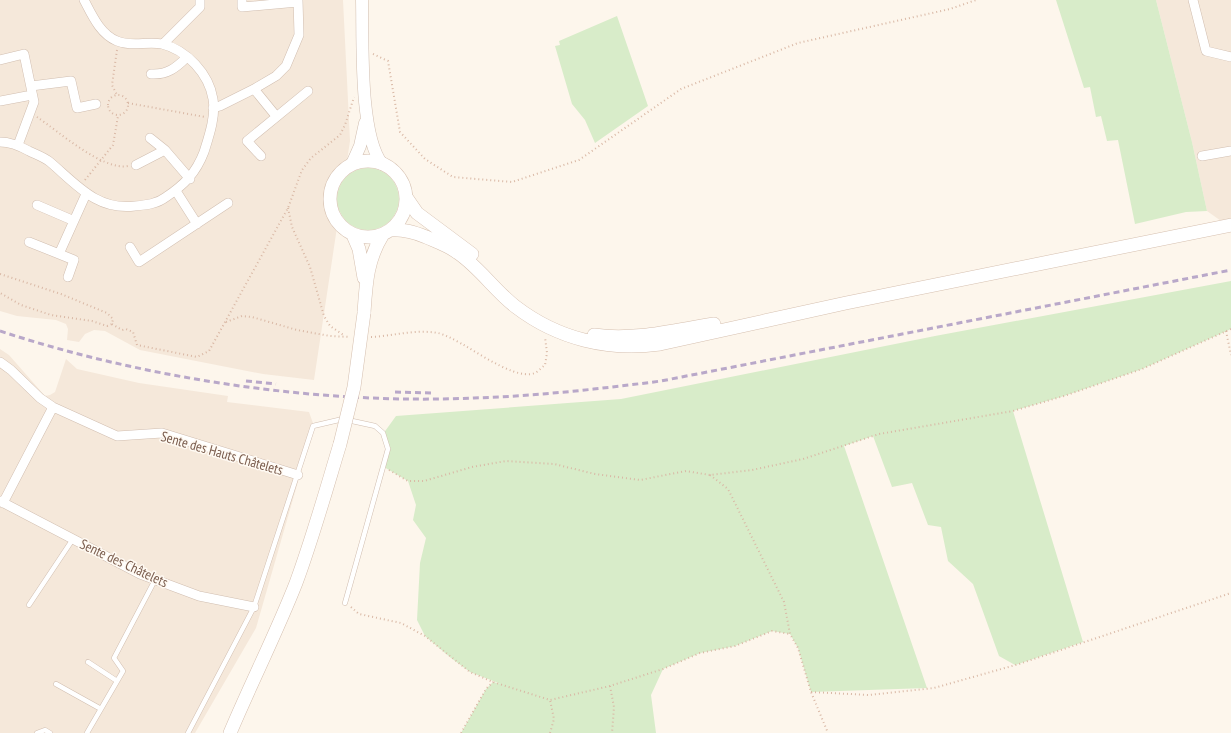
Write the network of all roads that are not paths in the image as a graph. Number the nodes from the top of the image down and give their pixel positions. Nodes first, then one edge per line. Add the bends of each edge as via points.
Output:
1 (84, 0) edge
2 (200, 0) edge
3 (242, 0) edge
4 (362, 0) edge
5 (1194, 0) edge
6 (298, 1) edge
7 (163, 44) junction
8 (187, 57) junction
9 (1231, 57) edge
10 (0, 60) edge
11 (151, 74) dead end
12 (254, 89) junction
13 (32, 90) junction
14 (308, 90) dead end
15 (0, 101) edge
16 (96, 104) dead end
17 (213, 108) junction
18 (366, 108) junction
19 (276, 116) junction
20 (150, 138) dead end
21 (0, 142) edge
22 (18, 145) junction
23 (165, 150) junction
24 (1231, 151) edge
25 (261, 156) dead end
26 (1202, 156) dead end
27 (352, 164) junction
28 (382, 164) junction
29 (136, 165) road end
30 (190, 179) junction
31 (82, 191) junction
32 (176, 191) junction
33 (406, 196) junction
34 (228, 203) dead end
35 (37, 205) dead end
36 (72, 220) junction
37 (197, 224) junction
38 (1231, 225) edge
39 (387, 232) junction
40 (354, 235) junction
41 (29, 242) dead end
42 (130, 247) dead end
43 (59, 254) junction
44 (68, 277) dead end
45 (365, 288) junction
46 (846, 303) junction
47 (0, 362) edge
48 (53, 407) junction
49 (298, 475) junction
50 (2, 502) edge
51 (73, 539) junction
52 (155, 580) junction
53 (345, 603) road end
54 (29, 605) dead end
55 (254, 607) junction
56 (88, 662) dead end
57 (117, 681) junction
58 (56, 684) dead end
59 (101, 709) junction
60 (38, 733) edge
61 (50, 733) edge
62 (87, 733) edge
63 (188, 733) edge
64 (230, 733) edge

1 - 7 street via 103,32 118,42
2 - 7 street via 200,7
3 - 6 street via 242,7
4 - 18 street
5 - 9 street via 1206,50
6 - 12 street via 299,35 286,66 276,76
7 - 8 street
8 - 11 street via 175,69 160,75
8 - 17 street via 204,75 213,98
10 - 13 street via 24,54
12 - 17 street
12 - 19 street
13 - 15 street
13 - 16 street via 71,81 76,108
13 - 22 street via 34,102
14 - 19 street
17 - 30 street via 203,154
18 - 27 street via 360,146
18 - 28 street via 373,146
19 - 25 street via 247,141
20 - 23 street
21 - 22 street
22 - 31 street via 48,161
23 - 29 street
23 - 30 street
24 - 26 street
27 - 28 main road via 367,161
27 - 40 main road via 336,177 329,200 335,220 344,230
28 - 33 main road via 398,176
30 - 32 street
31 - 32 street via 97,201 128,207 149,205 163,200
31 - 36 street
32 - 37 street
33 - 39 main road via 402,216
33 - 46 main road via 417,213 466,248 529,307 558,324 588,334 640,336
34 - 37 street
35 - 36 street
36 - 43 street
37 - 42 street via 139,262
38 - 46 main road
39 - 40 main road via 368,237
39 - 45 main road via 373,250
39 - 46 main road via 410,231 450,248 468,261 515,307 532,318 571,337 603,345 660,344
40 - 45 main road
41 - 43 street
43 - 44 street via 74,260
45 - 64 main road, bridge via 354,387 320,511 294,588
47 - 48 street, Sente des Hauts Châtelets
48 - 49 street, Sente des Hauts Châtelets via 118,436 162,433
48 - 50 street
49 - 53 lane via 313,426 343,420 375,426 383,434 388,450
49 - 55 lane
50 - 51 street, Sente des Châtelets
51 - 52 street, Sente des Châtelets
51 - 54 lane
52 - 55 street, Sente des Châtelets via 199,596
52 - 57 lane via 114,658 123,671
55 - 63 lane
56 - 57 lane
57 - 59 lane
58 - 59 lane
59 - 62 lane
60 - 61 lane via 45,730

